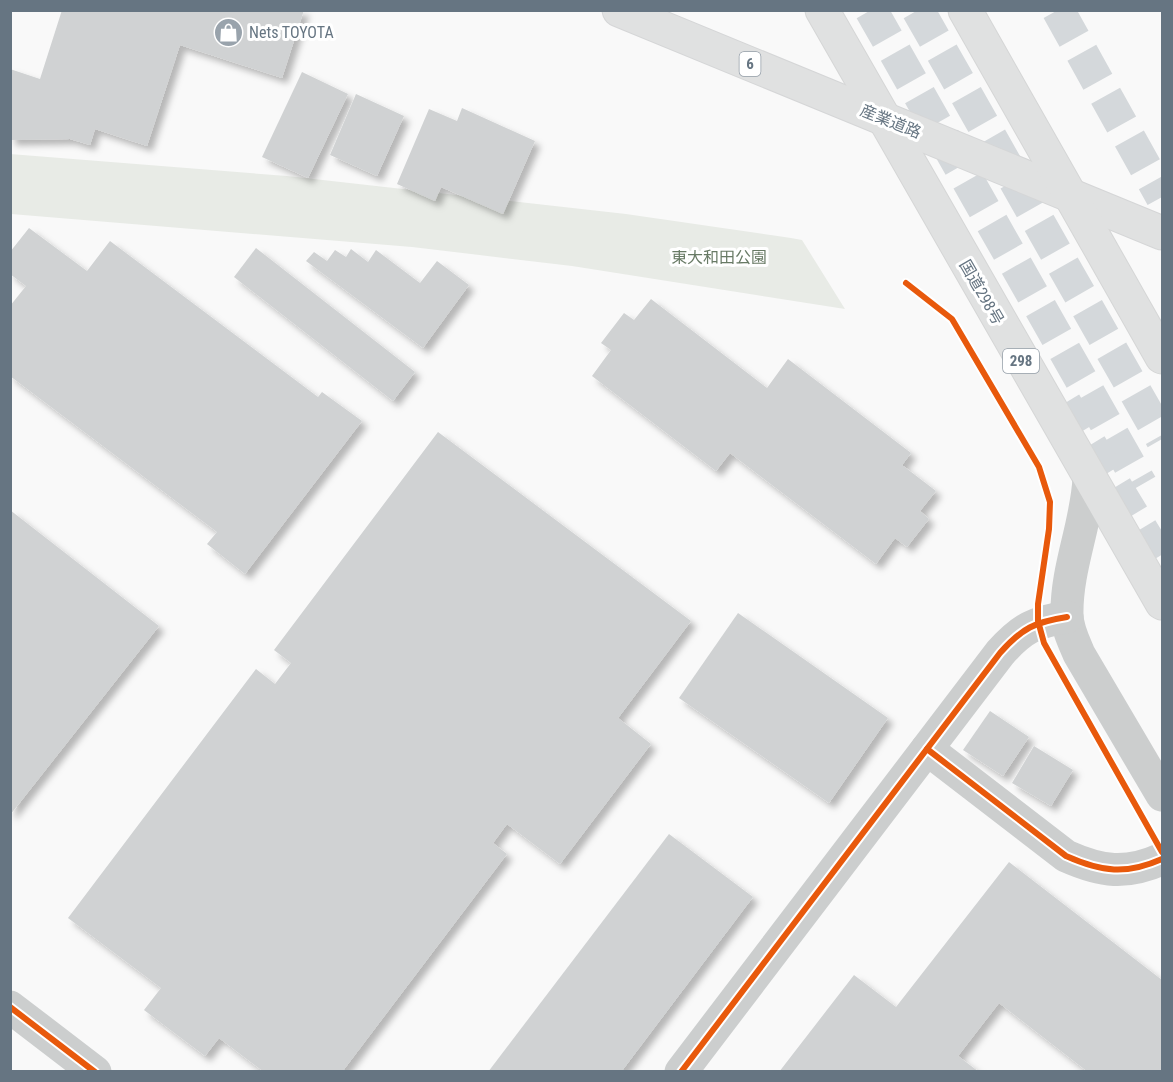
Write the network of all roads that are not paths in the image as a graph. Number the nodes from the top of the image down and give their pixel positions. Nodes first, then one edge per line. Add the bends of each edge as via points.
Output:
1 (619, 10) edge
2 (822, 10) edge
3 (965, 10) edge
4 (882, 118) junction
5 (1069, 193) junction
6 (1162, 233) edge
7 (1162, 357) edge
8 (1089, 478) junction
9 (1162, 603) edge
10 (1067, 617) junction
11 (927, 749) junction
12 (1162, 795) edge
13 (1162, 860) edge
14 (10, 1007) edge
15 (95, 1071) edge
16 (681, 1071) edge

1 - 4 main road, 産業道路 / 6
2 - 4 main road, 国道298号 / 298
3 - 5 main road
4 - 5 main road, 産業道路 / 6
4 - 8 main road, 国道298号 / 298
5 - 6 main road, 産業道路 / 6
5 - 7 main road
8 - 9 main road, 国道298号 / 298
8 - 10 street
10 - 11 street via 1038,621 1015,636
10 - 12 street via 1079,654
11 - 13 street via 1066,856 1091,867 1119,871
11 - 16 street
14 - 15 street

